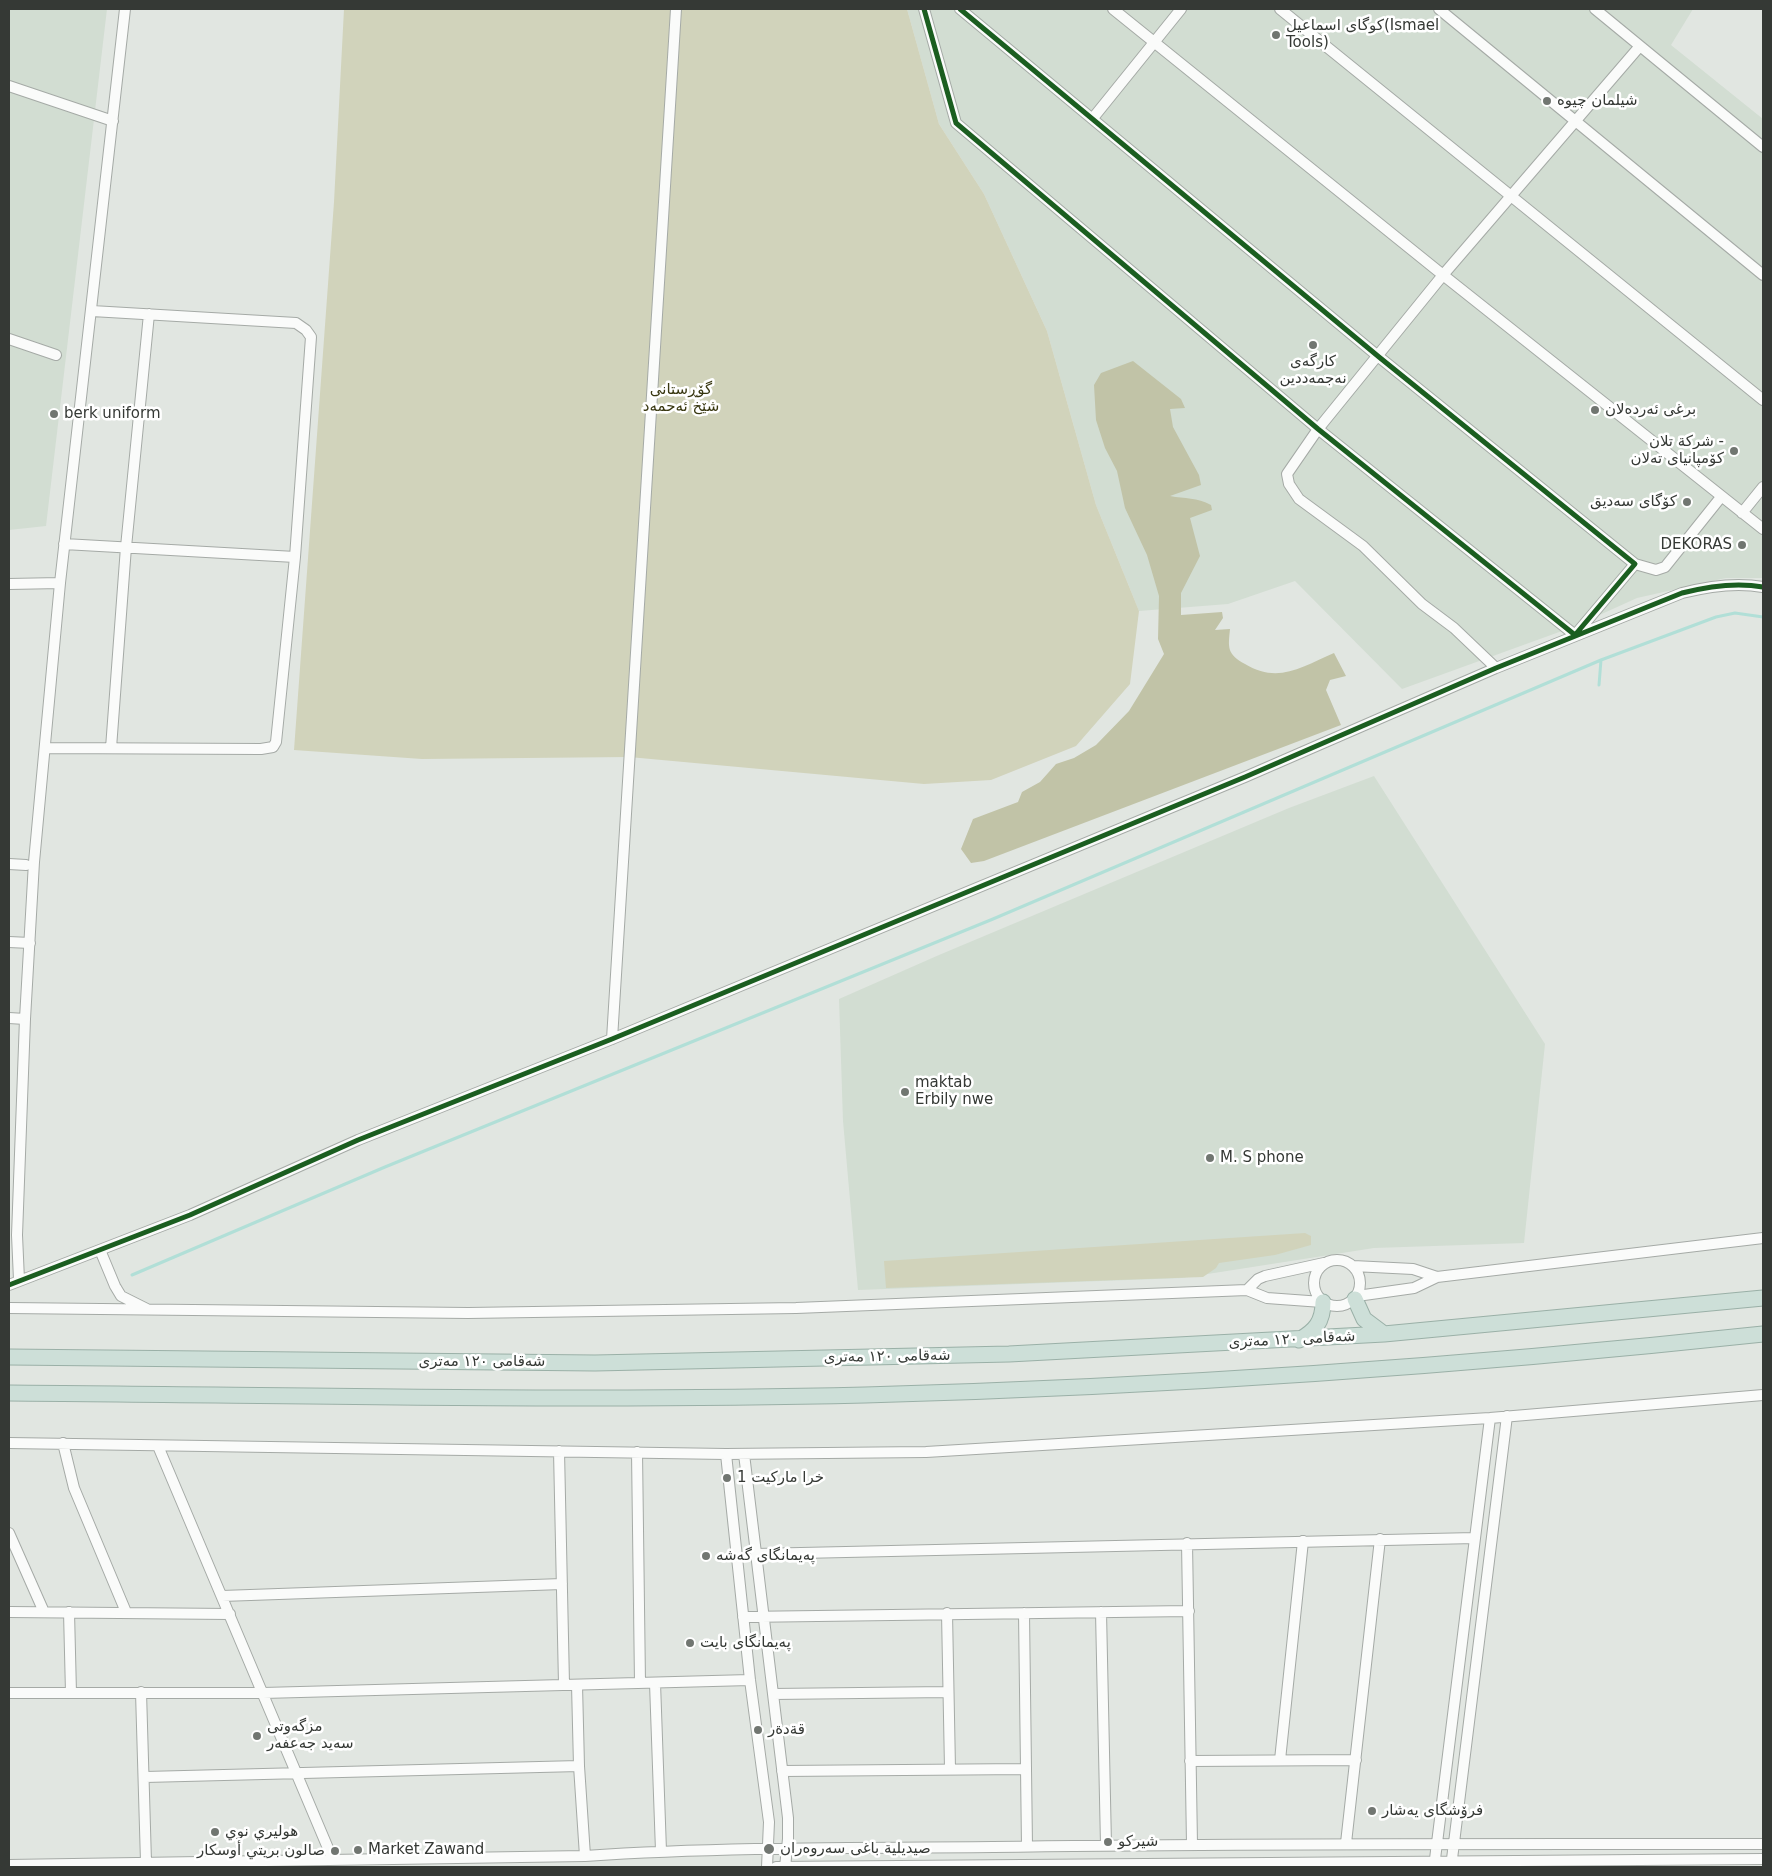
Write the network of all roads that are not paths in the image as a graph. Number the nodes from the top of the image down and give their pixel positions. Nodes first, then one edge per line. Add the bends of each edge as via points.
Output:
1 (126, 9) edge
2 (676, 9) edge
3 (924, 9) edge
4 (960, 9) edge
5 (1113, 9) edge
6 (1182, 9) edge
7 (1280, 9) edge
8 (1439, 9) edge
9 (1595, 9) edge
10 (1154, 42) junction
11 (1640, 46) junction
12 (9, 86) edge
13 (1093, 118) junction
14 (113, 121) junction
15 (1576, 121) junction
16 (1763, 147) edge
17 (1511, 196) junction
18 (1763, 275) edge
19 (1443, 276) junction
20 (92, 311) junction
21 (149, 314) junction
22 (9, 339) edge
23 (56, 355) dead end
24 (1380, 356) junction
25 (1763, 400) edge
26 (1318, 429) junction
27 (1763, 487) edge
28 (1721, 497) junction
29 (1742, 513) junction
30 (1763, 529) edge
31 (64, 544) junction
32 (126, 547) junction
33 (295, 557) junction
34 (1635, 564) junction
35 (60, 583) junction
36 (9, 584) edge
37 (1763, 587) edge
38 (1575, 635) junction
39 (1496, 668) junction
40 (45, 748) junction
41 (111, 748) junction
42 (9, 864) edge
43 (26, 865) dead end
44 (9, 942) edge
45 (30, 943) junction
46 (9, 1018) edge
47 (25, 1019) junction
48 (612, 1039) junction
49 (1763, 1238) edge
50 (100, 1250) junction
51 (1324, 1263) junction
52 (1353, 1266) junction
53 (1437, 1277) junction
54 (19, 1280) junction
55 (9, 1285) edge
56 (1247, 1290) junction
57 (1356, 1297) junction
58 (1763, 1298) edge
59 (1322, 1302) junction
60 (9, 1308) edge
61 (150, 1311) junction
62 (1384, 1334) junction
63 (1763, 1334) edge
64 (1299, 1340) junction
65 (9, 1357) edge
66 (9, 1393) edge
67 (1763, 1395) edge
68 (1507, 1416) junction
69 (1490, 1418) junction
70 (9, 1443) edge
71 (63, 1444) junction
72 (158, 1446) junction
73 (559, 1451) junction
74 (637, 1452) junction
75 (726, 1454) junction
76 (744, 1454) junction
77 (9, 1533) edge
78 (1475, 1538) junction
79 (1380, 1539) junction
80 (1303, 1541) junction
81 (1187, 1543) junction
82 (756, 1554) junction
83 (562, 1584) junction
84 (222, 1596) junction
85 (1189, 1611) junction
86 (9, 1612) edge
87 (44, 1612) junction
88 (69, 1612) junction
89 (126, 1612) junction
90 (1024, 1612) junction
91 (1101, 1612) junction
92 (947, 1613) junction
93 (230, 1614) junction
94 (763, 1615) junction
95 (744, 1617) junction
96 (750, 1680) junction
97 (640, 1683) junction
98 (655, 1683) junction
99 (564, 1684) junction
100 (577, 1685) junction
101 (142, 1692) junction
102 (948, 1692) junction
103 (9, 1693) edge
104 (71, 1693) junction
105 (263, 1693) junction
106 (773, 1694) junction
107 (1280, 1760) junction
108 (1356, 1760) junction
109 (1190, 1761) junction
110 (579, 1766) junction
111 (950, 1769) junction
112 (1026, 1769) junction
113 (782, 1771) junction
114 (298, 1774) junction
115 (145, 1777) junction
116 (1346, 1843) junction
117 (1192, 1844) junction
118 (1437, 1844) junction
119 (1454, 1844) junction
120 (1763, 1844) edge
121 (1106, 1845) junction
122 (1027, 1846) junction
123 (769, 1848) junction
124 (788, 1848) junction
125 (661, 1851) junction
126 (584, 1856) junction
127 (333, 1860) junction
128 (146, 1862) junction
129 (1758, 1862) edge
130 (9, 1865) edge
131 (1227, 1865) edge
132 (1330, 1865) edge
133 (1435, 1865) edge
134 (1451, 1865) edge
135 (940, 1866) edge
136 (767, 1867) edge
137 (776, 1867) edge
138 (785, 1867) edge
139 (866, 1867) edge

1 - 14 street
2 - 48 street
3 - 26 street via 956,122
4 - 13 street
5 - 10 street
6 - 10 street
7 - 17 street
8 - 15 street
9 - 11 street
10 - 13 street
10 - 19 street
11 - 15 street
11 - 16 street
12 - 14 street
13 - 24 street
14 - 20 street
15 - 17 street
15 - 18 street
17 - 19 street
17 - 25 street
19 - 24 street
19 - 28 street
20 - 21 street
20 - 31 street
21 - 32 street
21 - 33 street via 296,323 311,336
22 - 23 street
24 - 26 street
24 - 34 street
26 - 38 street
26 - 39 street via 1287,474 1288,484 1299,499 1363,546 1422,604 1454,628
27 - 29 street
28 - 29 street
28 - 34 street via 1665,567 1656,570
29 - 30 street
31 - 32 street
31 - 35 street
32 - 33 street
32 - 41 street
33 - 41 street via 273,747
34 - 38 street
35 - 36 street
35 - 40 street
37 - 38 street via 1737,584 1700,588
38 - 39 street
39 - 48 street via 1246,777
40 - 41 street
40 - 45 street
42 - 43 street
44 - 45 street
45 - 47 street
46 - 47 street
47 - 54 street via 17,1235
48 - 50 street via 358,1140 190,1215
49 - 53 street
50 - 54 street
50 - 61 street via 121,1296
51 - 52 street via 1339,1260
51 - 56 street via 1265,1276
51 - 59 street via 1314,1279 1315,1291
52 - 53 street via 1413,1269
52 - 57 street via 1360,1280
53 - 57 street via 1414,1288
54 - 55 street
56 - 59 street via 1267,1298
56 - 61 street via 796,1308 468,1313
57 - 59 street via 1343,1306
57 - 62 highway via 1364,1319
58 - 62 highway, شەقامی ١٢٠ مەتری
59 - 64 highway via 1319,1324 1312,1333
60 - 61 street
62 - 64 highway, شەقامی ١٢٠ مەتری
63 - 66 highway via 1554,1356 1335,1373 868,1395 471,1398
64 - 65 highway, شەقامی ١٢٠ مەتری via 1009,1354 595,1363
67 - 68 street
68 - 69 street
68 - 119 street
69 - 76 street via 926,1452
69 - 78 street
70 - 71 street
71 - 72 street
71 - 89 street via 74,1488
72 - 73 street
72 - 84 street
73 - 74 street
73 - 83 street
74 - 75 street
74 - 97 street
75 - 76 street
75 - 95 street
76 - 82 street
77 - 87 street
78 - 79 street
78 - 118 street
79 - 80 street
79 - 108 street
80 - 81 street
80 - 107 street
81 - 82 street
81 - 85 street
82 - 94 street
83 - 84 street
83 - 99 street
84 - 93 street
85 - 91 street
85 - 109 street
86 - 87 street
87 - 88 street
88 - 89 street
88 - 104 street
89 - 93 street
90 - 91 street
90 - 92 street
90 - 112 street
91 - 121 street
92 - 94 street
92 - 102 street
93 - 105 street
94 - 95 street
94 - 106 street
95 - 96 street
96 - 98 street
96 - 123 street via 769,1822
97 - 98 street
97 - 100 street
98 - 125 street
99 - 100 street
99 - 105 street
100 - 110 street
101 - 104 street
101 - 105 street
101 - 115 street
102 - 106 street
102 - 111 street
103 - 104 street
105 - 114 street
106 - 113 street
107 - 108 street
107 - 109 street
108 - 116 street
109 - 117 street
110 - 114 street
110 - 126 street
111 - 112 street
111 - 113 street
112 - 122 street
113 - 124 street
114 - 115 street
114 - 127 street
115 - 128 street
116 - 117 street
116 - 118 street
117 - 121 street
118 - 119 street
118 - 133 street
119 - 120 street
119 - 134 street
121 - 122 street
122 - 124 street
123 - 124 street
123 - 125 street
123 - 136 street
124 - 138 street
125 - 126 street
126 - 127 street
127 - 128 street
128 - 130 street
129 - 134 street
131 - 132 street
131 - 135 street
132 - 133 street
133 - 134 street
135 - 139 street
137 - 138 street
138 - 139 street

